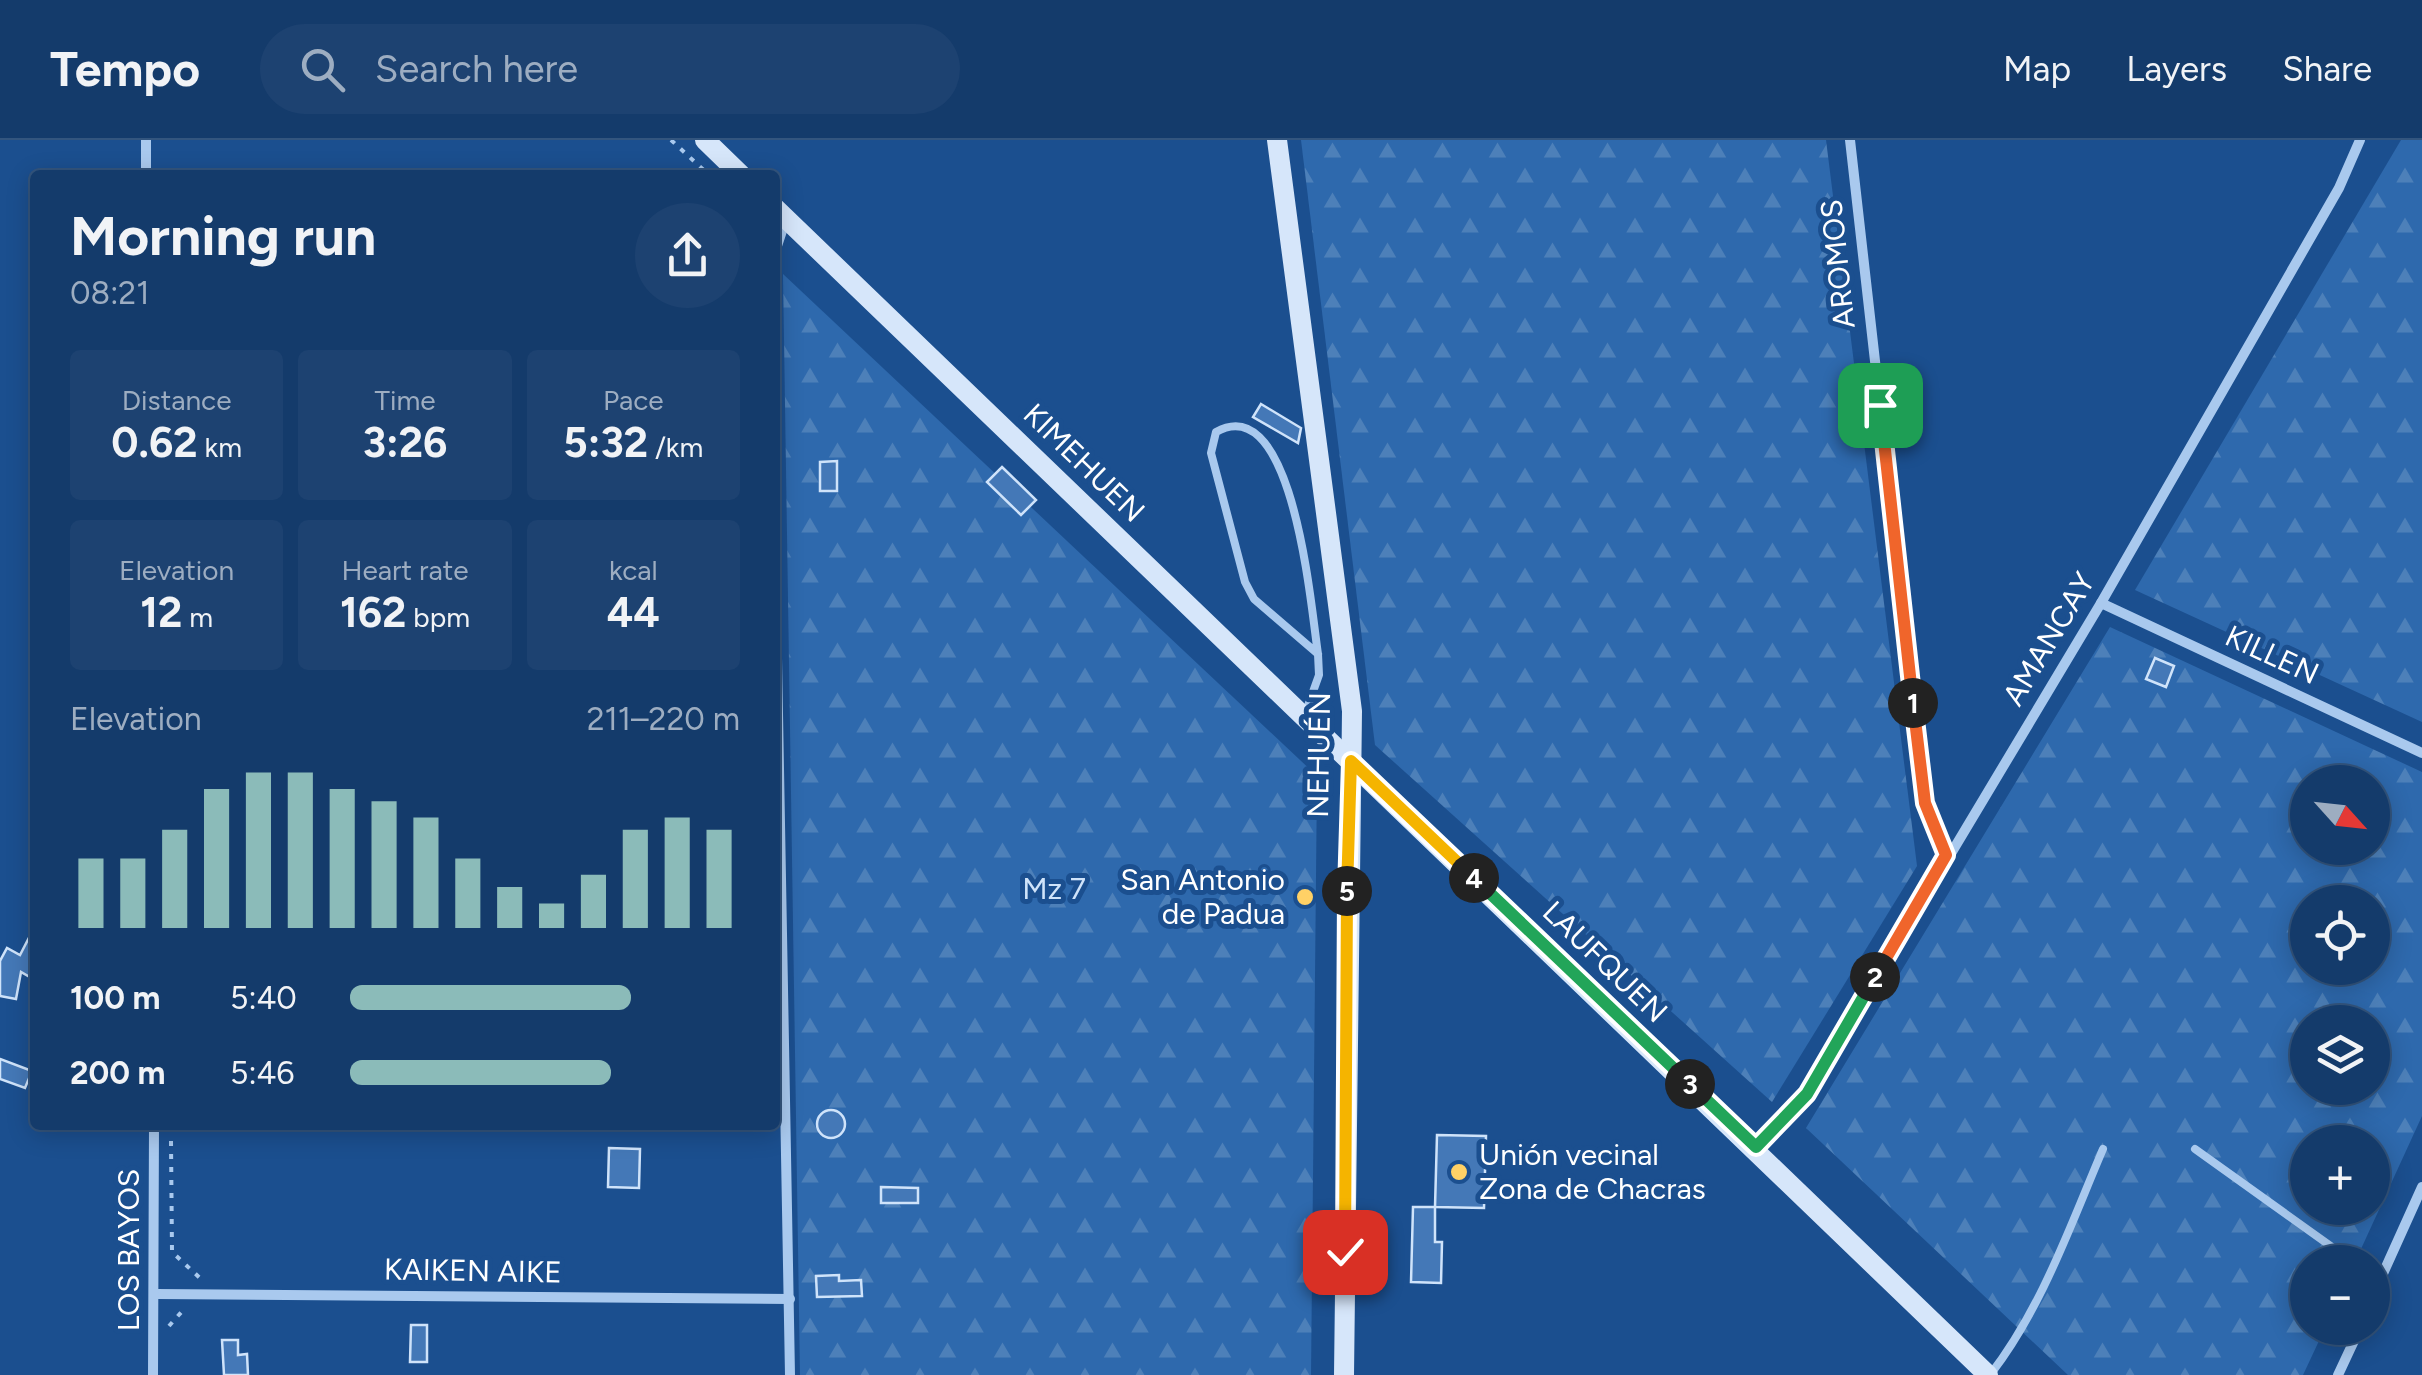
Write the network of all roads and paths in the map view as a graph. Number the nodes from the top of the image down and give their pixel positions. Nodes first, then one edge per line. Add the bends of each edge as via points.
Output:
1 (146, 140) edge
2 (672, 140) edge
3 (704, 140) edge
4 (1278, 140) edge
5 (1850, 140) edge
6 (2360, 140) edge
7 (146, 170) edge
8 (704, 170) edge
9 (736, 170) edge
10 (781, 213) edge
11 (2100, 603) junction
12 (1318, 654) junction
13 (1305, 716) junction
14 (2422, 753) edge
15 (1351, 761) junction
16 (780, 806) edge
17 (1946, 855) junction
18 (154, 1130) edge
19 (171, 1130) edge
20 (1756, 1147) junction
21 (2103, 1149) dead end
22 (2195, 1149) dead end
23 (2422, 1187) edge
24 (2329, 1245) edge
25 (2390, 1250) edge
26 (208, 1280) dead end
27 (156, 1294) junction
28 (790, 1299) junction
29 (2352, 1345) edge
30 (1980, 1372) edge
31 (153, 1375) edge
32 (790, 1375) edge
33 (1344, 1375) edge
34 (1364, 1375) edge
35 (2338, 1375) edge

1 - 7 street
2 - 8 path
3 - 9 street
4 - 15 street, NEHUÉN via 1350,680
5 - 17 street, AROMOS via 1925,803
6 - 11 street, AMANCAY via 2339,188
10 - 13 street, KIMEHUEN
11 - 14 street, KILLEN
11 - 17 street, AMANCAY
12 - 12 lane via 1254,598 1245,582 1211,453 1216,432 1231,424 1258,435 1283,473
12 - 13 lane via 1319,675
13 - 15 street, KIMEHUEN
15 - 20 street, LAUFQUEN
15 - 33 street, NEHUÉN
16 - 28 street
17 - 20 street, AMANCAY via 1807,1094
18 - 27 street, LOS BAYOS
19 - 26 path via 172,1252
20 - 30 street, LAUFQUEN
21 - 30 lane via 2030,1314
22 - 24 lane
23 - 25 street
27 - 28 street, KAIKEN AIKE
27 - 31 street, LOS BAYOS
28 - 32 street
29 - 35 street
33 - 34 lane

